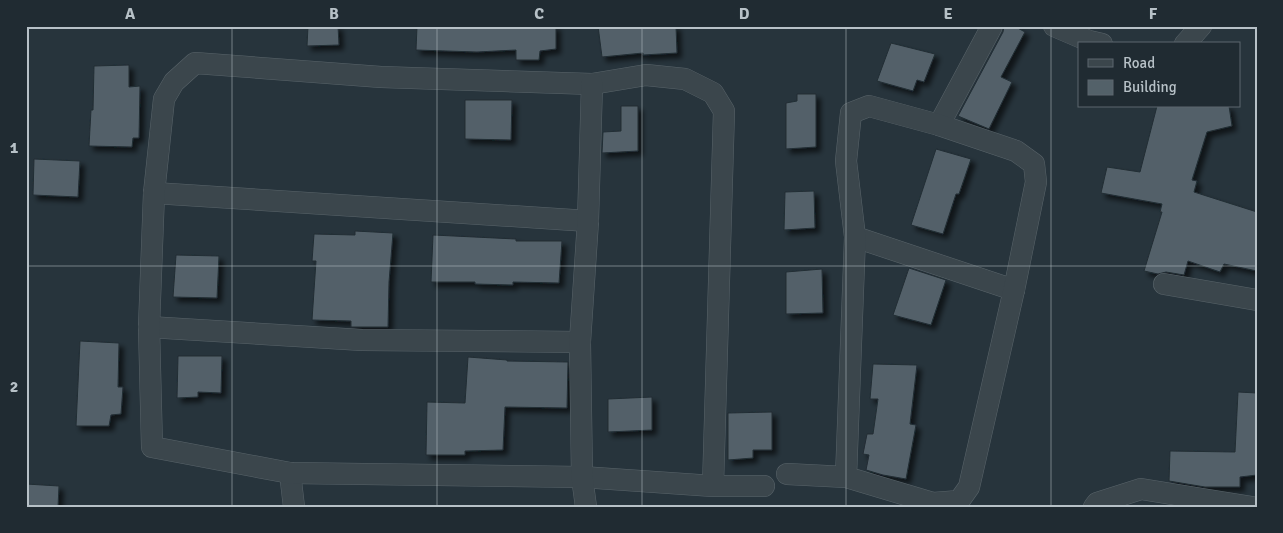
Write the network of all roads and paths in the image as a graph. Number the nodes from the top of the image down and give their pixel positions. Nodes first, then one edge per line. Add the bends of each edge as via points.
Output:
1 (992, 26) edge
2 (1054, 26) edge
3 (1201, 26) edge
4 (1093, 42) edge
5 (1187, 42) edge
6 (592, 84) junction
7 (938, 125) junction
8 (154, 193) junction
9 (588, 221) junction
10 (855, 237) junction
11 (1164, 284) dead end
12 (1014, 290) junction
13 (1257, 300) edge
14 (149, 328) junction
15 (580, 342) junction
16 (290, 473) junction
17 (787, 474) dead end
18 (582, 477) junction
19 (846, 477) junction
20 (713, 486) junction
21 (764, 486) dead end
22 (294, 507) edge
23 (586, 507) edge
24 (1094, 507) edge
25 (1252, 507) edge

1 - 7 street
2 - 4 street
3 - 5 street
6 - 8 street via 381,77 195,63 174,82 164,99
6 - 9 street
6 - 20 street via 646,75 685,79 713,93 724,111
7 - 10 street via 869,106 851,113 846,161
7 - 12 street via 1016,151 1034,164 1036,182
8 - 9 street
8 - 14 street
9 - 15 street
10 - 12 street
10 - 19 street
11 - 13 street
12 - 19 street via 969,487 959,501 933,503
14 - 15 street via 362,340
14 - 16 street via 152,447
15 - 18 street
16 - 18 street
16 - 22 street
17 - 19 street
18 - 20 street
18 - 23 street
20 - 21 street
24 - 25 street via 1097,502 1141,489

